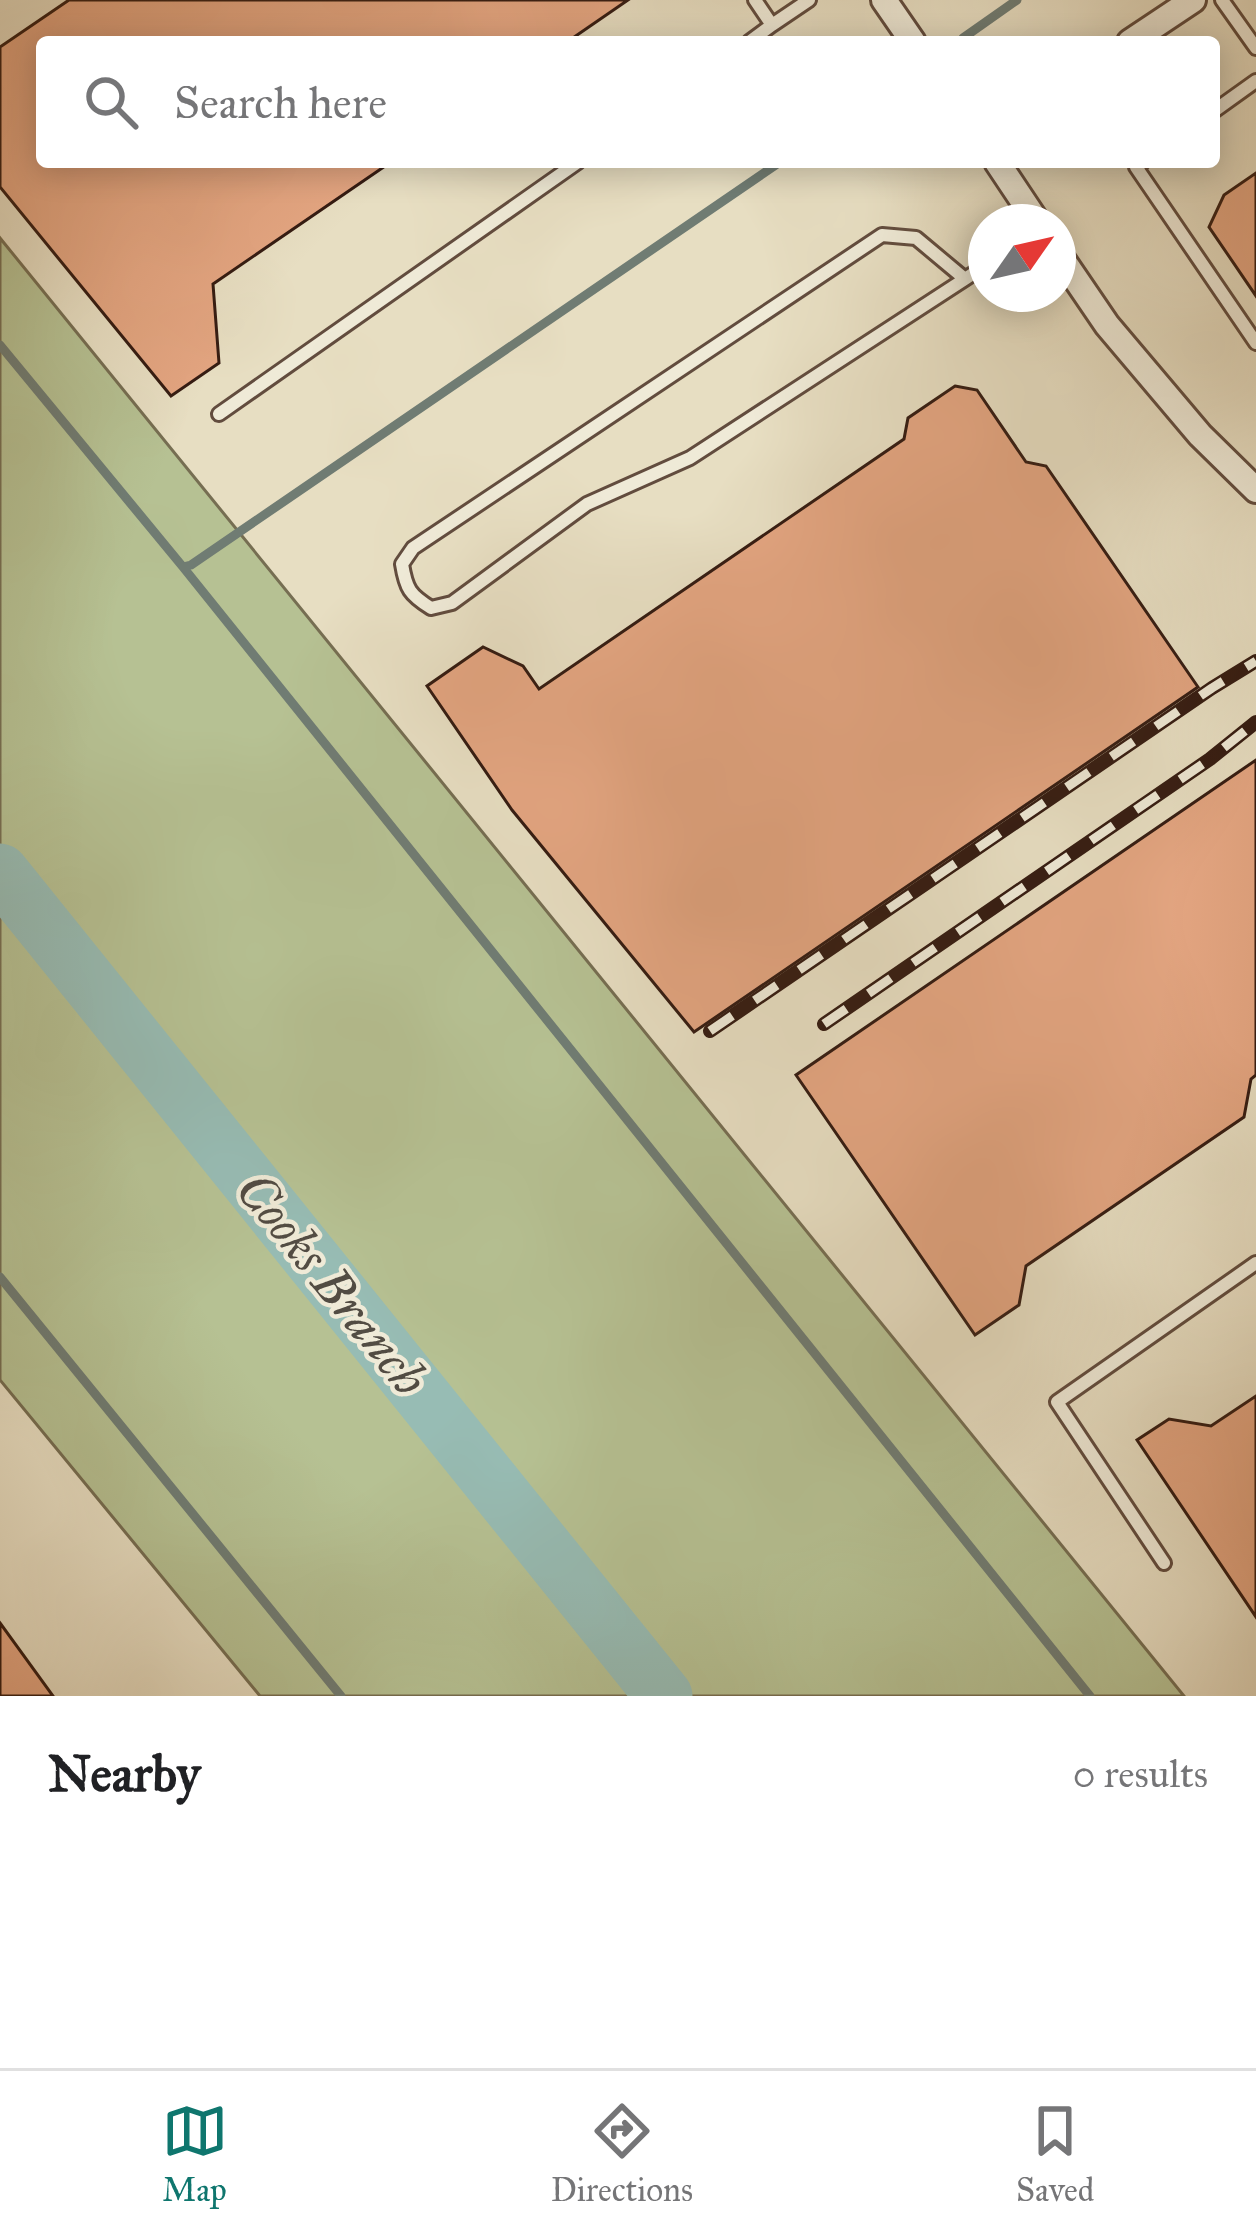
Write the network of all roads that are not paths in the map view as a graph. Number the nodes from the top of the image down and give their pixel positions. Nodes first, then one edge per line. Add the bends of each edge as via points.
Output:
1 (755, 0) edge
2 (809, 0) edge
3 (1192, 0) edge
4 (1222, 0) edge
5 (888, 2) edge
6 (772, 26) junction
7 (758, 36) edge
8 (909, 36) edge
9 (1139, 36) edge
10 (1256, 48) edge
11 (1256, 81) edge
12 (1220, 107) edge
13 (569, 168) edge
14 (1001, 168) edge
15 (1137, 168) edge
16 (1025, 204) edge
17 (968, 277) edge
18 (965, 279) junction
19 (1076, 279) edge
20 (1256, 343) edge
21 (219, 415) dead end
22 (1256, 490) edge
23 (1256, 1263) edge
24 (1164, 1563) dead end

1 - 6 lane
2 - 6 lane
3 - 9 street
4 - 10 lane
5 - 8 street
6 - 7 lane
11 - 12 lane
13 - 21 lane
14 - 16 street
15 - 20 lane
17 - 18 lane
18 - 18 lane via 690,458 587,504 452,603 430,608 412,596 402,564 413,548 882,235 916,238
19 - 22 street via 1200,435
23 - 24 lane via 1057,1402

